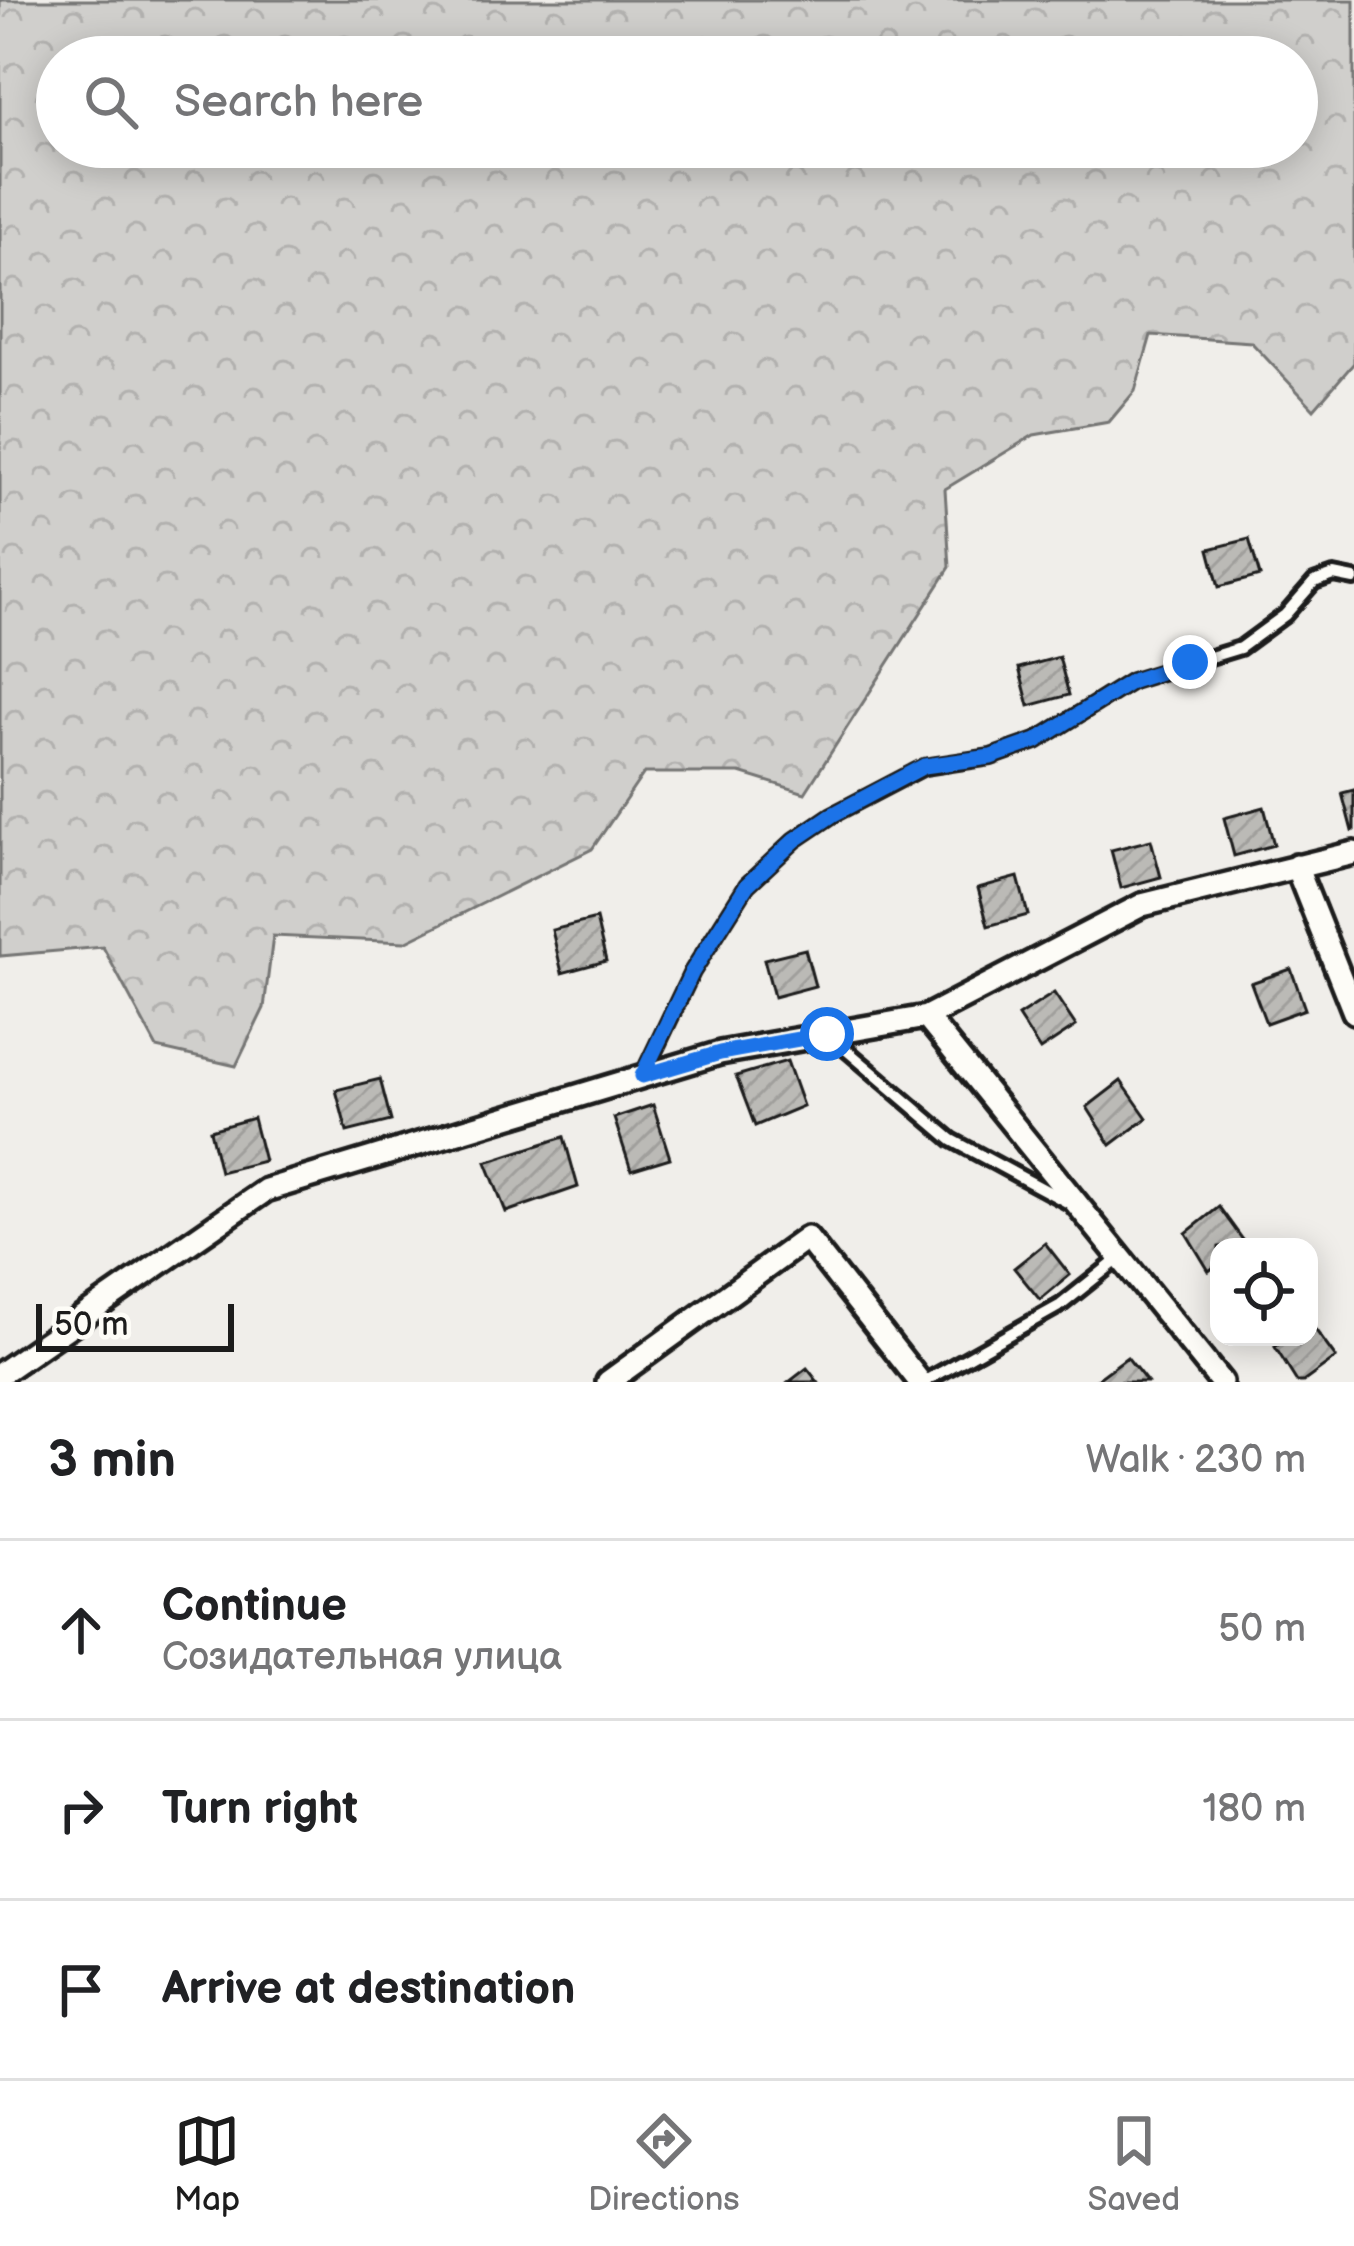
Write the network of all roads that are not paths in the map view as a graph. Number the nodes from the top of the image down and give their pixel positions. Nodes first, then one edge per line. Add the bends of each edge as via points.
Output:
1 (1354, 579) edge
2 (1354, 853) edge
3 (1296, 866) junction
4 (1354, 1012) edge
5 (926, 1017) junction
6 (827, 1034) junction
7 (642, 1076) junction
8 (1083, 1210) junction
9 (1121, 1257) junction
10 (0, 1374) edge
11 (608, 1382) edge
12 (922, 1382) edge
13 (1221, 1382) edge

1 - 7 lane via 1314,582 1240,648 1132,681 1036,741 924,766 795,840 747,885 692,972
2 - 3 street
3 - 4 street
3 - 5 street via 1142,905
5 - 6 street
5 - 8 street
6 - 7 street
6 - 8 lane via 952,1140
7 - 10 street via 266,1190
8 - 9 street
9 - 12 lane via 1060,1305
9 - 13 street
11 - 12 street via 807,1238

